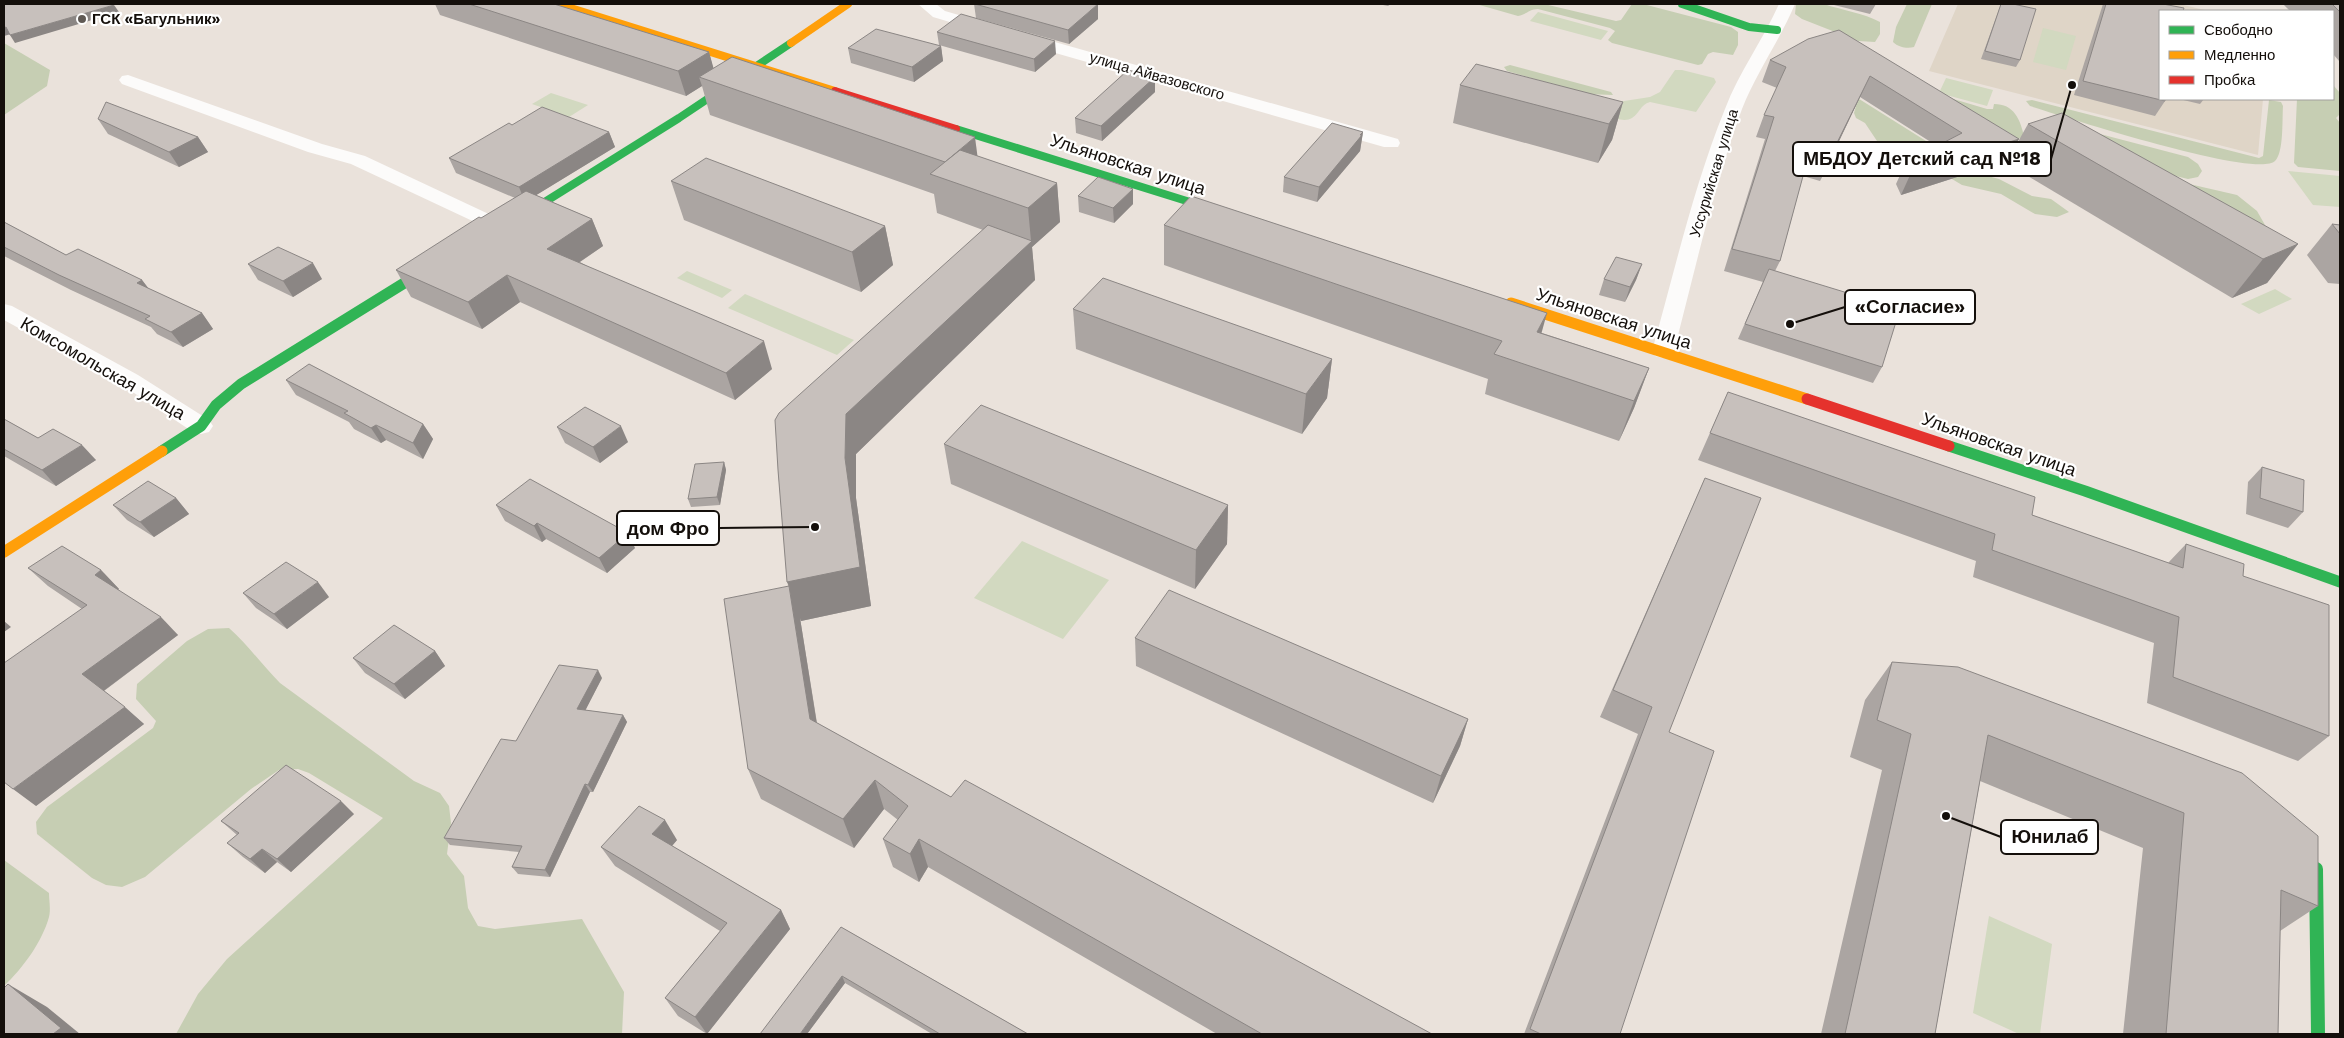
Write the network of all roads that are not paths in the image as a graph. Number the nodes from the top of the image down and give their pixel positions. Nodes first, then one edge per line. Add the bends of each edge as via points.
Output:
1 (558, 4) edge
2 (848, 4) edge
3 (926, 4) edge
4 (1682, 4) edge
5 (1787, 4) edge
6 (1777, 30) junction
7 (756, 67) junction
8 (128, 80) dead end
9 (1391, 143) dead end
10 (1231, 215) edge
11 (495, 232) joint
12 (445, 258) edge
13 (1501, 300) edge
14 (4, 310) edge
15 (1663, 351) junction
16 (201, 426) junction
17 (4, 552) edge
18 (2340, 582) edge
19 (2316, 860) edge
20 (2318, 1034) edge

1 - 7 street, Ульяновская улица
2 - 7 street
3 - 9 street, улица Айвазовского via 938,14
4 - 6 street via 1750,27
5 - 6 street, Уссурийская улица
6 - 15 street, Уссурийская улица via 1744,81 1732,111
7 - 10 street, Ульяновская улица
7 - 11 street
8 - 11 street via 315,148 358,160
12 - 16 street via 241,384 216,405
13 - 15 street, Ульяновская улица
14 - 16 street, Комсомольская улица via 130,380
15 - 18 street, Ульяновская улица via 2084,491
16 - 17 street
19 - 20 street

